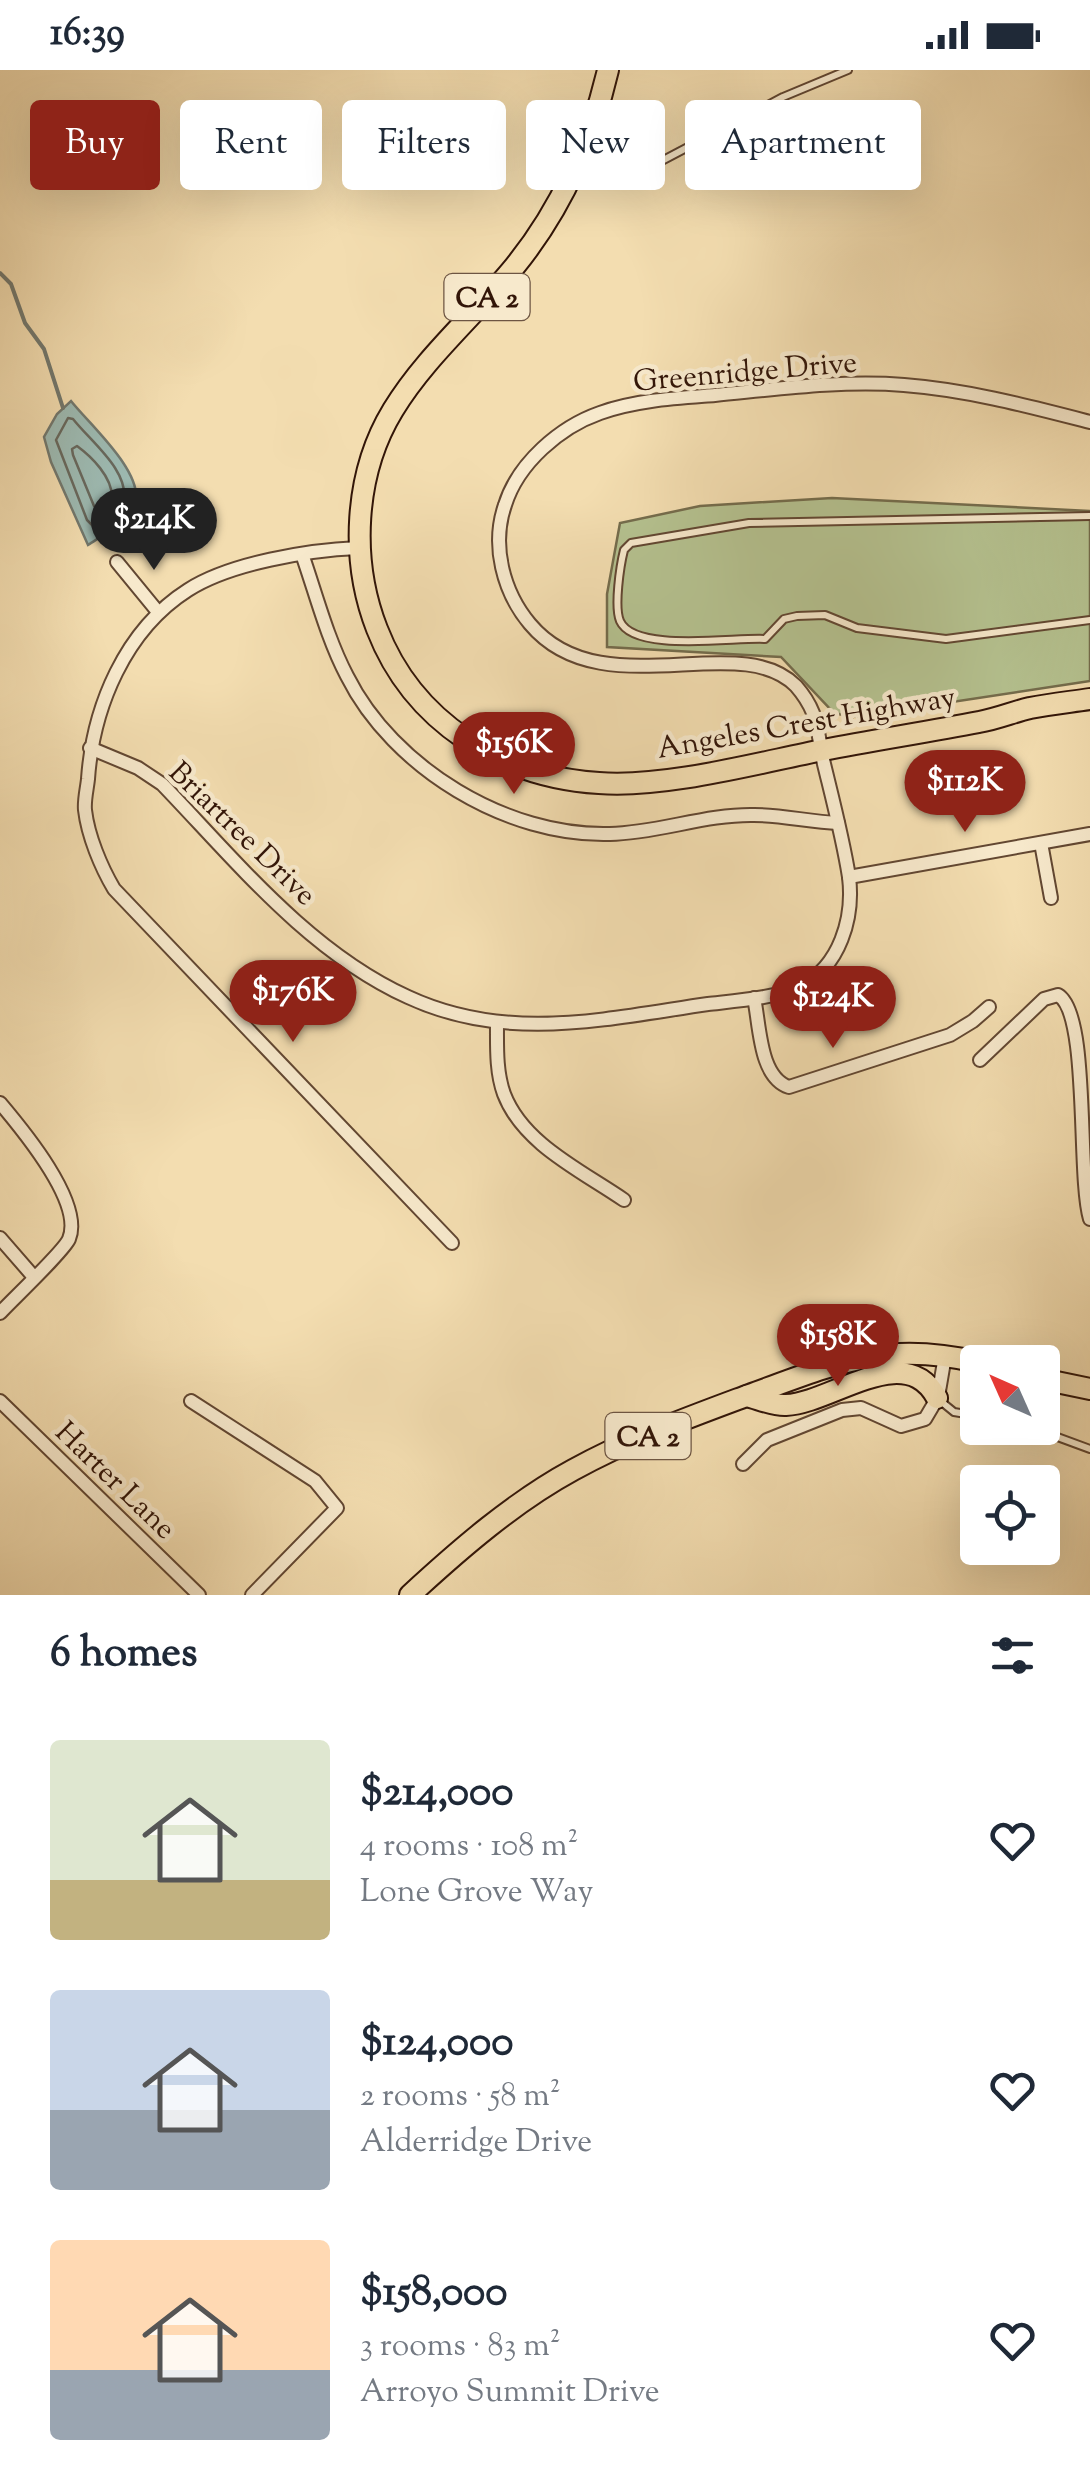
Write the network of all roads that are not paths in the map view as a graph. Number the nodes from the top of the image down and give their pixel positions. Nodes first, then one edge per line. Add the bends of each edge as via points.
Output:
1 (608, 70) edge
2 (848, 70) edge
3 (601, 100) edge
4 (665, 159) edge
5 (564, 190) edge
6 (1090, 422) edge
7 (1090, 516) edge
8 (358, 548) junction
9 (302, 554) junction
10 (117, 562) dead end
11 (158, 612) junction
12 (1090, 620) edge
13 (1090, 698) edge
14 (1090, 710) edge
15 (985, 721) junction
16 (90, 748) junction
17 (821, 750) junction
18 (838, 822) junction
19 (1090, 834) edge
20 (1041, 842) junction
21 (848, 877) junction
22 (1051, 898) dead end
23 (754, 998) junction
24 (988, 1007) dead end
25 (497, 1024) junction
26 (980, 1060) dead end
27 (0, 1104) edge
28 (624, 1200) dead end
29 (1090, 1220) edge
30 (0, 1238) edge
31 (452, 1243) dead end
32 (32, 1276) junction
33 (0, 1314) edge
34 (945, 1356) junction
35 (960, 1359) edge
36 (1060, 1383) edge
37 (1090, 1390) edge
38 (747, 1396) junction
39 (937, 1398) junction
40 (0, 1401) edge
41 (191, 1401) dead end
42 (960, 1413) edge
43 (1060, 1438) edge
44 (1090, 1449) edge
45 (742, 1464) dead end
46 (416, 1593) edge
47 (198, 1595) edge
48 (252, 1595) edge

1 - 3 main road, Angeles Crest Highway / CA 2
2 - 4 lane
5 - 8 main road, Angeles Crest Highway / CA 2 via 516,264 393,410 368,480
6 - 17 street, Greenridge Drive via 1008,400 902,385 746,392 598,413 573,425 528,465 506,501 498,544 512,596 535,630 565,652 608,664 773,669 811,708
7 - 12 lane via 748,523 665,536 624,550 618,613 633,635 692,642 765,639 784,619 797,616 946,639
8 - 9 street
8 - 17 main road, Angeles Crest Highway / CA 2 via 370,610 397,672 436,718 504,761 561,778 634,783
9 - 11 street via 234,571
9 - 18 street via 348,678 370,711 426,768 488,810 524,823 609,834 751,814
10 - 11 street
11 - 16 street via 124,659 99,710
13 - 15 main road, Angeles Crest Highway / CA 2
14 - 15 main road, Angeles Crest Highway / CA 2
15 - 17 main road, Angeles Crest Highway / CA 2
16 - 25 street, Briartree Drive via 162,784 317,940 366,974 410,999
16 - 31 street via 85,810 114,888
17 - 18 street, Briartree Drive
18 - 21 street, Briartree Drive
19 - 20 street
20 - 21 street
20 - 22 street
21 - 23 street, Briartree Drive via 849,924 821,969 800,987
23 - 24 street via 768,1068 789,1087 950,1035
23 - 25 street, Briartree Drive via 558,1026
25 - 28 street via 504,1093 518,1118 534,1137
26 - 29 street via 1052,995 1067,999 1083,1048
27 - 32 street via 51,1168 72,1224 64,1246
30 - 32 street
32 - 33 street
34 - 35 main road, CA 2
34 - 38 main road, CA 2 via 872,1354
34 - 39 street
36 - 37 main road
38 - 39 main road via 786,1406 862,1380 911,1374 928,1382
38 - 46 main road, CA 2 via 552,1482
39 - 42 lane
39 - 45 street via 925,1418 901,1426 861,1408 842,1410 767,1440
40 - 47 street, Harter Lane
41 - 48 street via 315,1481 337,1508
43 - 44 lane

